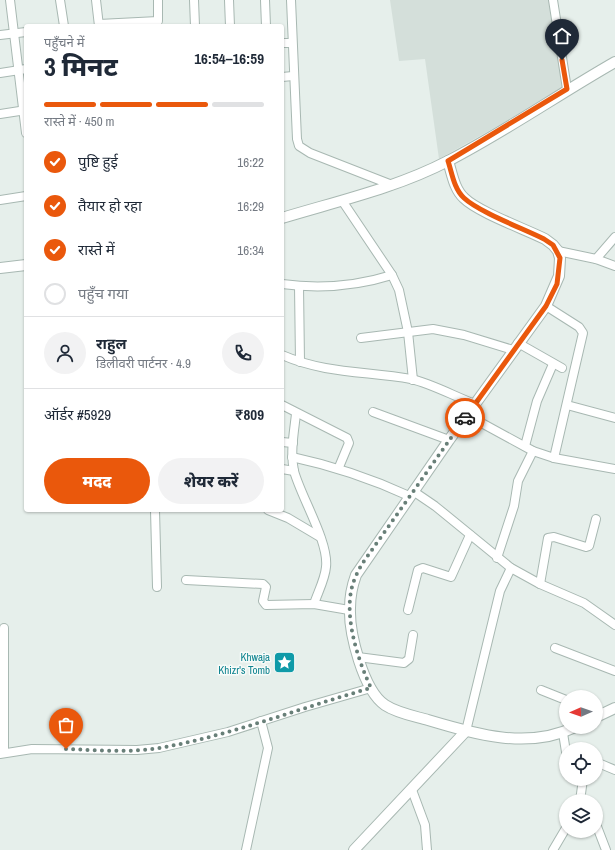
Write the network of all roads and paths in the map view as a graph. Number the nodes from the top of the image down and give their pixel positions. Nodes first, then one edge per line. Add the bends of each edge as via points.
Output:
1 (10, 0) edge
2 (60, 0) edge
3 (96, 0) edge
4 (158, 0) edge
5 (194, 0) edge
6 (229, 0) edge
7 (265, 0) edge
8 (291, 0) edge
9 (553, 0) edge
10 (64, 24) edge
11 (99, 24) edge
12 (114, 24) edge
13 (195, 24) edge
14 (230, 24) edge
15 (266, 24) edge
16 (24, 32) edge
17 (14, 34) junction
18 (0, 35) edge
19 (284, 43) edge
20 (292, 43) junction
21 (615, 62) edge
22 (22, 70) edge
23 (0, 73) edge
24 (293, 76) junction
25 (284, 77) edge
26 (567, 89) junction
27 (24, 97) edge
28 (24, 110) edge
29 (0, 114) edge
30 (448, 161) junction
31 (392, 185) junction
32 (24, 196) edge
33 (0, 200) edge
34 (343, 202) junction
35 (284, 217) edge
36 (615, 237) edge
37 (558, 251) junction
38 (596, 259) junction
39 (24, 266) edge
40 (615, 266) edge
41 (0, 268) edge
42 (392, 275) junction
43 (284, 284) edge
44 (299, 286) junction
45 (546, 306) junction
46 (408, 332) junction
47 (361, 338) dead end
48 (516, 346) junction
49 (284, 356) edge
50 (300, 362) junction
51 (553, 364) junction
52 (562, 368) dead end
53 (412, 380) junction
54 (475, 404) junction
55 (568, 405) junction
56 (284, 406) edge
57 (373, 412) dead end
58 (296, 414) junction
59 (467, 415) junction
60 (615, 418) edge
61 (449, 440) junction
62 (284, 442) edge
63 (293, 443) junction
64 (525, 446) junction
65 (533, 451) junction
66 (292, 457) junction
67 (554, 458) junction
68 (339, 468) junction
69 (615, 469) edge
70 (284, 470) edge
71 (294, 472) junction
72 (411, 494) junction
73 (155, 512) edge
74 (273, 512) edge
75 (596, 519) dead end
76 (470, 535) junction
77 (320, 537) junction
78 (497, 558) junction
79 (511, 568) junction
80 (186, 580) dead end
81 (540, 584) junction
82 (157, 587) dead end
83 (314, 604) junction
84 (349, 610) junction
85 (408, 610) dead end
86 (615, 625) edge
87 (4, 628) dead end
88 (412, 635) dead end
89 (555, 648) dead end
90 (358, 657) junction
91 (615, 671) edge
92 (371, 688) junction
93 (541, 690) dead end
94 (559, 697) edge
95 (615, 706) edge
96 (603, 712) edge
97 (261, 721) junction
98 (466, 731) junction
99 (559, 734) edge
100 (2, 753) edge
101 (603, 765) edge
102 (615, 770) edge
103 (412, 790) junction
104 (561, 838) edge
105 (601, 838) edge
106 (246, 850) edge
107 (354, 850) edge
108 (427, 850) edge
109 (554, 850) edge
110 (606, 850) edge

1 - 17 street
2 - 10 street
3 - 11 street
4 - 12 street via 158,21
5 - 13 street
6 - 14 street
7 - 15 street
8 - 20 street
9 - 26 street
16 - 17 street
17 - 18 street
17 - 22 street
19 - 20 street
20 - 24 street
21 - 26 street
22 - 23 street
22 - 27 street
24 - 25 street
24 - 31 street via 296,139 299,146 310,153
26 - 30 street
28 - 29 street
30 - 31 street
30 - 37 street via 456,188 464,198 483,210 544,239
31 - 34 street
32 - 33 street
34 - 35 street
34 - 42 street
36 - 38 street
37 - 38 street
37 - 45 street via 559,276
38 - 40 street
39 - 41 street
42 - 44 street via 366,283
42 - 46 street via 399,290
43 - 44 street
44 - 50 street
45 - 48 street
45 - 55 street via 579,327 583,333
46 - 47 street
46 - 48 street via 422,329 443,330
46 - 53 street
48 - 51 street
48 - 54 street
49 - 50 street
50 - 53 street via 351,373
51 - 52 street
51 - 64 street via 537,401
53 - 54 street
54 - 59 street
55 - 60 street
55 - 67 street
56 - 58 street
57 - 61 street
58 - 63 street
58 - 68 street via 347,438 348,443
59 - 61 street
59 - 64 street
61 - 72 street
62 - 63 street
63 - 66 street
64 - 65 street
65 - 67 street
65 - 78 street via 518,481 514,506
66 - 68 street
66 - 71 street
67 - 69 street
68 - 72 street
70 - 71 street
71 - 77 street
72 - 76 street
72 - 84 street via 356,575
73 - 82 street
74 - 77 street
75 - 81 street via 589,546 554,537 548,538
76 - 78 street
76 - 85 street via 451,577 427,568 418,570
77 - 83 street via 326,566
78 - 79 street
79 - 81 street
79 - 98 street via 500,591
80 - 83 street via 263,584 266,587 263,601 265,604
81 - 86 street via 584,603
83 - 84 street
84 - 90 street
87 - 100 street
88 - 90 street via 409,659 404,663
89 - 91 street
90 - 92 street
92 - 97 street
92 - 98 street via 384,704 395,710
93 - 94 street
95 - 96 street
97 - 100 street via 228,732 159,748 32,749
97 - 106 street via 268,748
98 - 99 street via 520,739
98 - 103 street
101 - 102 street
103 - 107 street
103 - 108 street via 425,825
104 - 109 street
105 - 110 street

